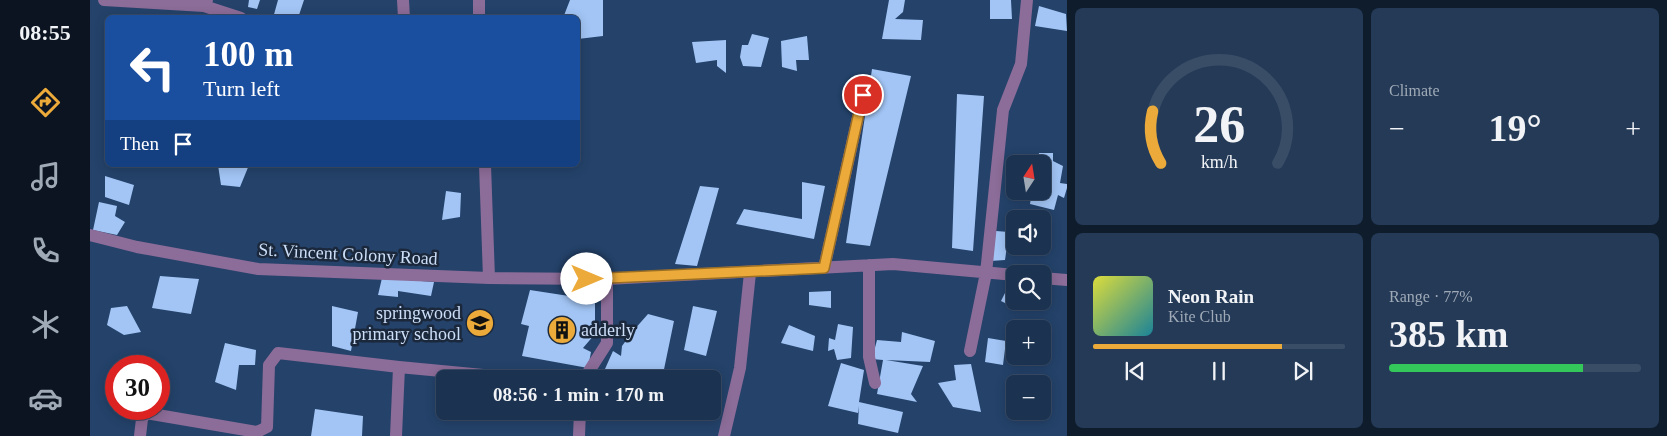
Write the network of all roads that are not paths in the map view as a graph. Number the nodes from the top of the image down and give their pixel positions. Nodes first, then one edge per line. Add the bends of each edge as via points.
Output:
1 (104, 0) edge
2 (403, 0) edge
3 (479, 0) edge
4 (1027, 0) edge
5 (205, 3) edge
6 (234, 15) edge
7 (404, 15) edge
8 (480, 15) edge
9 (863, 95) dead end
10 (485, 167) edge
11 (90, 235) edge
12 (869, 265) junction
13 (824, 268) junction
14 (986, 272) junction
15 (750, 273) junction
16 (1006, 274) edge
17 (489, 278) junction
18 (607, 279) junction
19 (1051, 279) edge
20 (1067, 280) edge
21 (970, 351) dead end
22 (399, 367) junction
23 (436, 370) edge
24 (590, 370) edge
25 (875, 383) dead end
26 (580, 420) edge
27 (140, 436) edge
28 (396, 436) edge
29 (580, 436) edge
30 (724, 436) edge

1 - 5 street
2 - 7 street
3 - 8 street
4 - 14 street via 1021,64 1003,110
5 - 6 street
9 - 13 street
10 - 17 street
11 - 17 street, St. Vincent Colony Road via 258,269
12 - 13 street, St. Vincent Colony Road
12 - 14 street, St. Vincent Colony Road
12 - 25 street via 868,350
13 - 15 street, St. Vincent Colony Road
14 - 16 street, St. Vincent Colony Road
14 - 21 street
15 - 18 street, St. Vincent Colony Road
15 - 30 street via 740,368
17 - 18 street, St. Vincent Colony Road
18 - 24 street via 607,343
19 - 20 street
22 - 23 street
22 - 27 street via 278,353 269,365 267,427 257,432 146,413
22 - 28 street
26 - 29 street

